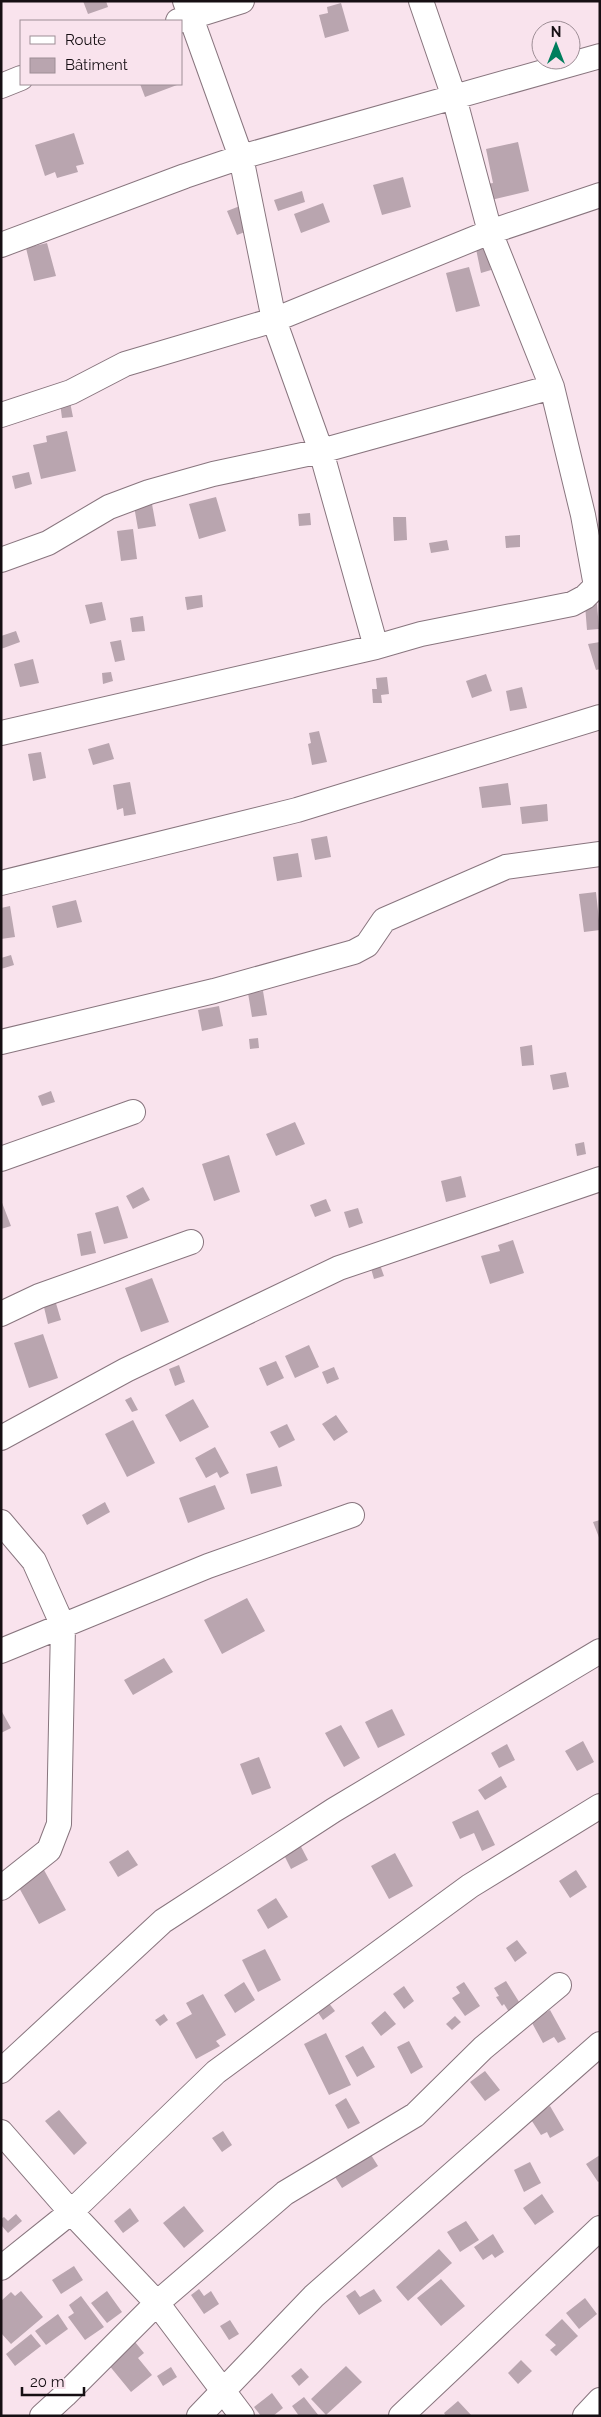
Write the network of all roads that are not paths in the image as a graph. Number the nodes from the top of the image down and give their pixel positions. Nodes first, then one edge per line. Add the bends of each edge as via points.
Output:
1 (242, 1) edge
2 (420, 1) edge
3 (185, 13) edge
4 (600, 56) edge
5 (20, 78) edge
6 (1, 86) edge
7 (454, 97) junction
8 (241, 157) junction
9 (600, 195) edge
10 (490, 232) junction
11 (1, 245) edge
12 (274, 320) junction
13 (552, 387) junction
14 (1, 415) edge
15 (321, 451) junction
16 (1, 560) edge
17 (376, 647) junction
18 (600, 718) edge
19 (1, 733) edge
20 (600, 854) edge
21 (1, 883) edge
22 (1, 1042) edge
23 (133, 1112) dead end
24 (1, 1160) edge
25 (600, 1179) edge
26 (191, 1242) dead end
27 (1, 1314) edge
28 (1, 1438) edge
29 (352, 1515) dead end
30 (1, 1522) edge
31 (63, 1626) junction
32 (1, 1651) edge
33 (600, 1651) edge
34 (600, 1806) edge
35 (1, 1888) edge
36 (559, 1985) dead end
37 (600, 2044) edge
38 (1, 2071) edge
39 (1, 2132) edge
40 (71, 2212) junction
41 (600, 2228) edge
42 (1, 2268) edge
43 (157, 2303) junction
44 (223, 2390) junction
45 (600, 2400) edge
46 (42, 2416) edge
47 (200, 2416) edge
48 (242, 2416) edge
49 (401, 2416) edge
50 (585, 2416) edge

1 - 3 street
2 - 7 street
3 - 8 street
4 - 7 street
5 - 6 street
7 - 8 street
7 - 10 street
8 - 11 street
8 - 12 street
9 - 10 street
10 - 12 street
10 - 13 street
12 - 14 street via 125,364 71,392
12 - 15 street
13 - 15 street
13 - 17 street via 583,515 596,586 572,604 421,634
15 - 16 street via 213,474 148,492 109,507 48,543
15 - 17 street
17 - 19 street
18 - 21 street via 297,810
20 - 22 street via 506,867 384,920 367,945 354,952 214,991
23 - 24 street
25 - 28 street via 339,1268 126,1370
26 - 27 street via 39,1296
29 - 31 street via 208,1566
30 - 31 street via 34,1561
31 - 32 street
31 - 35 street via 59,1824 49,1850
33 - 38 street via 334,1810 163,1920
34 - 40 street via 470,1886 216,2072
36 - 43 street via 484,2048 415,2115 285,2193
37 - 44 street via 314,2296
39 - 40 street
40 - 42 street
40 - 43 street
41 - 49 street
43 - 44 street
43 - 46 street
44 - 47 street
44 - 48 street
45 - 50 street

